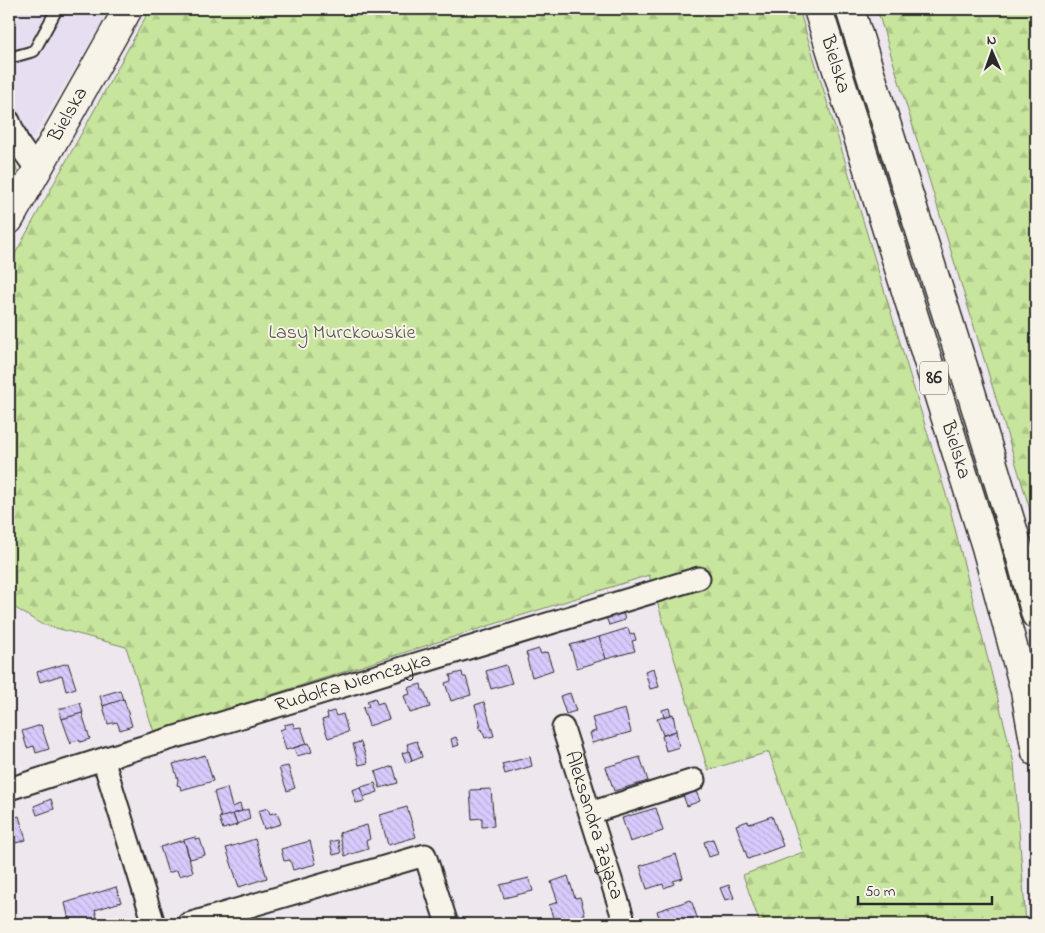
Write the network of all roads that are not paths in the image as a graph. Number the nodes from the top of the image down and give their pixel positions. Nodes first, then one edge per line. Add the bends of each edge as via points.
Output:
1 (57, 9) edge
2 (128, 9) edge
3 (818, 9) edge
4 (850, 9) edge
5 (9, 58) edge
6 (9, 120) edge
7 (37, 170) junction
8 (9, 220) edge
9 (699, 578) dead end
10 (1036, 615) edge
11 (563, 728) dead end
12 (1036, 752) edge
13 (103, 759) junction
14 (694, 780) dead end
15 (9, 789) edge
16 (590, 813) junction
17 (154, 924) edge
18 (188, 924) edge
19 (447, 924) edge
20 (625, 924) edge

1 - 5 lane via 34,51
2 - 7 main road, Bielska
3 - 12 main road, Bielska / 86 via 986,547 1025,691
4 - 10 main road, Bielska / 86 via 968,382
6 - 7 street via 19,145
7 - 8 main road, Bielska
9 - 13 street, Rudolfa Niemczyka
11 - 16 street, Aleksandra Zająca
13 - 15 street, Rudolfa Niemczyka
13 - 17 street
14 - 16 street
16 - 20 street, Aleksandra Zająca
18 - 19 street via 425,855

